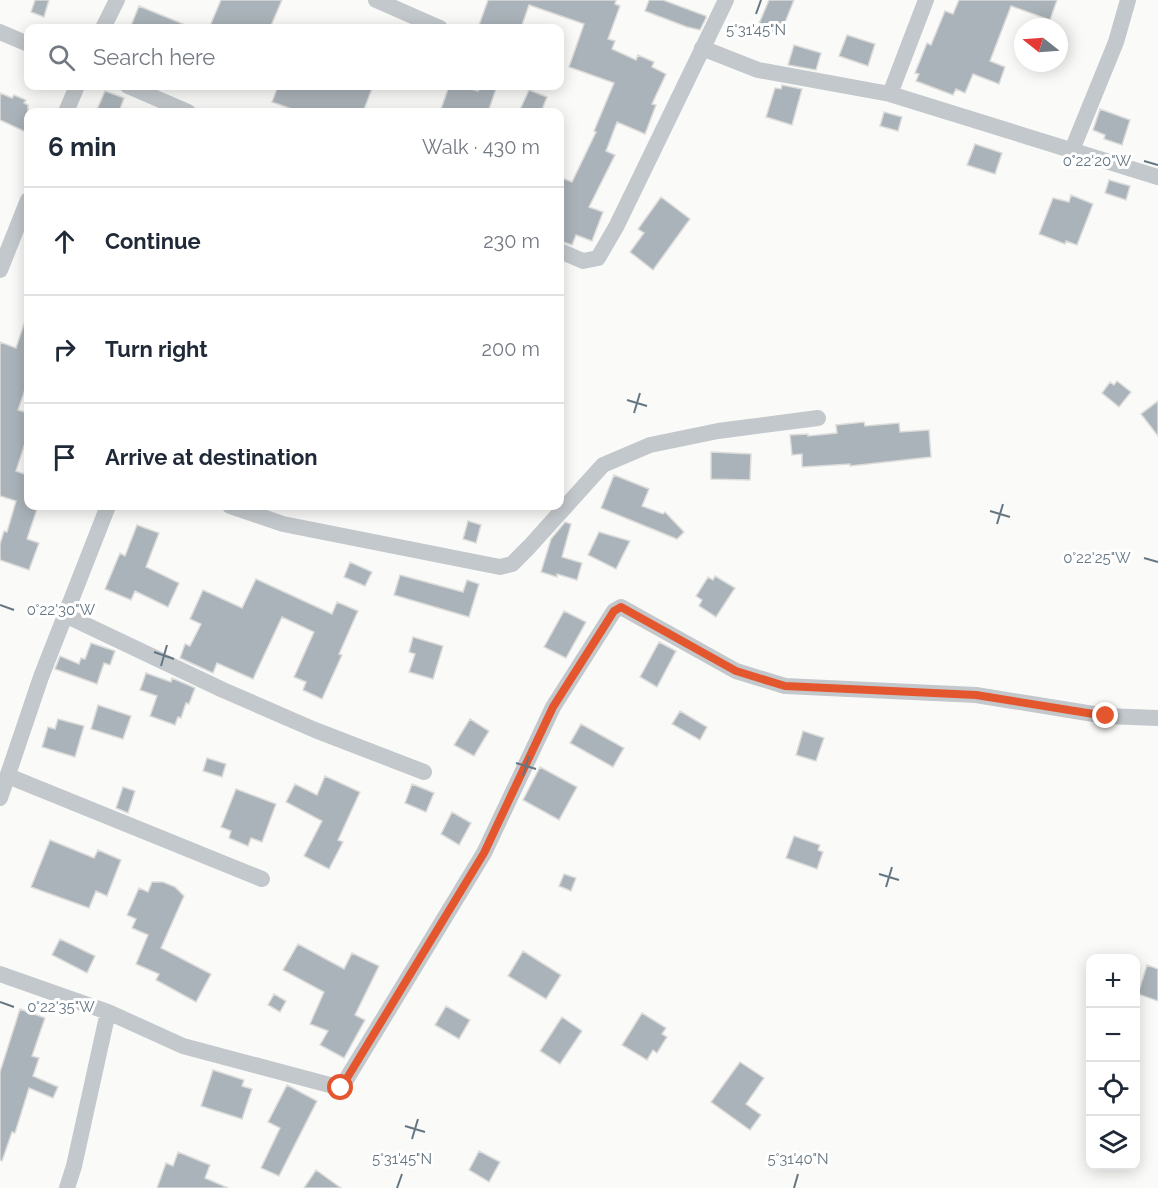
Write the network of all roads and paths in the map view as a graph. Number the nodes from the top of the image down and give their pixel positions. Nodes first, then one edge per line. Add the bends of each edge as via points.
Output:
1 (117, 0) edge
2 (376, 0) edge
3 (726, 0) edge
4 (926, 0) edge
5 (1128, 0) edge
6 (105, 24) edge
7 (431, 24) edge
8 (0, 32) edge
9 (24, 42) edge
10 (702, 48) junction
11 (75, 90) edge
12 (137, 90) edge
13 (890, 94) junction
14 (68, 108) edge
15 (179, 108) edge
16 (1072, 150) junction
17 (1158, 177) edge
18 (24, 206) edge
19 (7, 232) edge
20 (564, 253) edge
21 (0, 270) edge
22 (818, 418) dead end
23 (564, 508) edge
24 (106, 510) edge
25 (242, 510) edge
26 (562, 510) edge
27 (64, 615) junction
28 (1158, 718) edge
29 (424, 772) dead end
30 (8, 776) junction
31 (0, 798) edge
32 (262, 879) dead end
33 (0, 974) edge
34 (108, 1012) junction
35 (67, 1188) edge

1 - 6 street
2 - 7 street
3 - 10 street
4 - 13 street
5 - 16 street via 1116,42
8 - 9 street
10 - 13 street via 758,70
10 - 20 street via 598,258 584,261
11 - 14 street
12 - 15 street
13 - 16 street
16 - 17 street
18 - 19 street
19 - 21 street
22 - 23 street via 650,445 603,465
24 - 27 street
25 - 26 street via 283,524 500,567 512,564
27 - 29 street via 223,690
27 - 30 street
28 - 34 street via 1106,716 976,695 785,686 736,671 621,607 614,611 553,707 484,853 341,1088 183,1046
30 - 31 street
30 - 32 street
33 - 34 street
34 - 35 street

